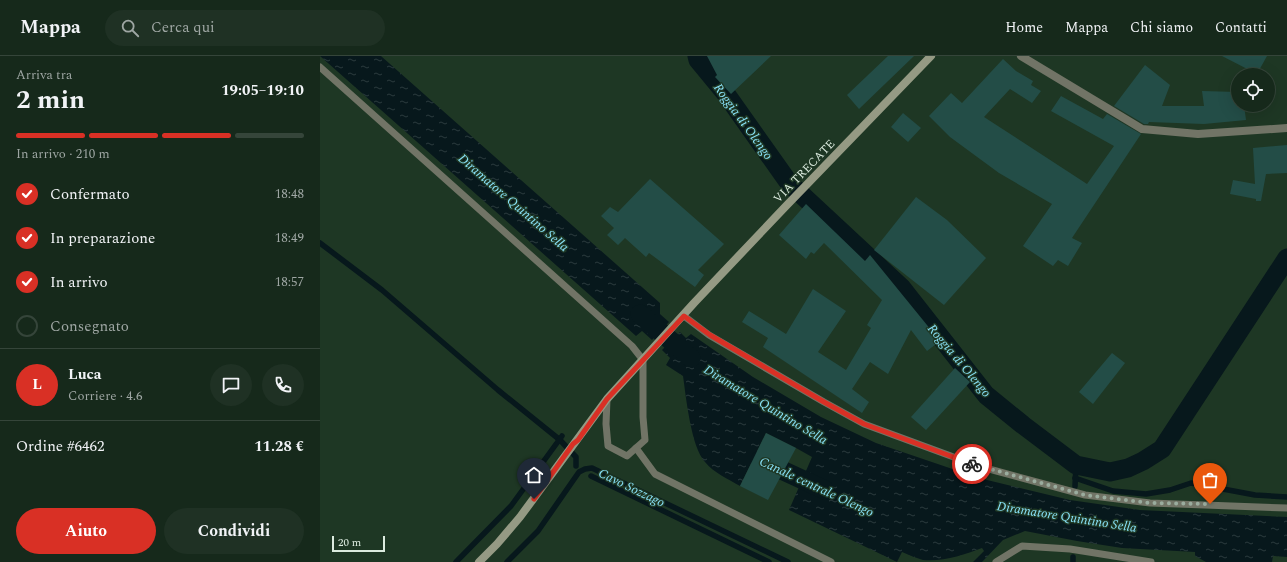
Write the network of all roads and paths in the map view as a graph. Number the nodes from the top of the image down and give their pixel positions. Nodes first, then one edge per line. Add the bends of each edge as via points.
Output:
1 (931, 56) edge
2 (1021, 56) edge
3 (320, 67) edge
4 (1287, 128) edge
5 (684, 316) junction
6 (643, 360) junction
7 (607, 399) junction
8 (636, 448) junction
9 (1287, 508) edge
10 (479, 562) edge
11 (830, 562) edge
12 (996, 562) edge
13 (1151, 562) edge

1 - 5 main road, VIA TRECATE
2 - 4 street via 1142,129 1198,134
3 - 6 lane via 632,346
5 - 6 main road, VIA TRECATE
5 - 9 lane via 710,335 864,424 978,466 1085,495 1150,503
6 - 7 main road, VIA TRECATE
6 - 8 lane via 645,440
7 - 8 lane via 608,446 627,456
7 - 10 main road via 520,517
8 - 11 lane via 655,474
12 - 13 lane via 1022,546 1070,549

